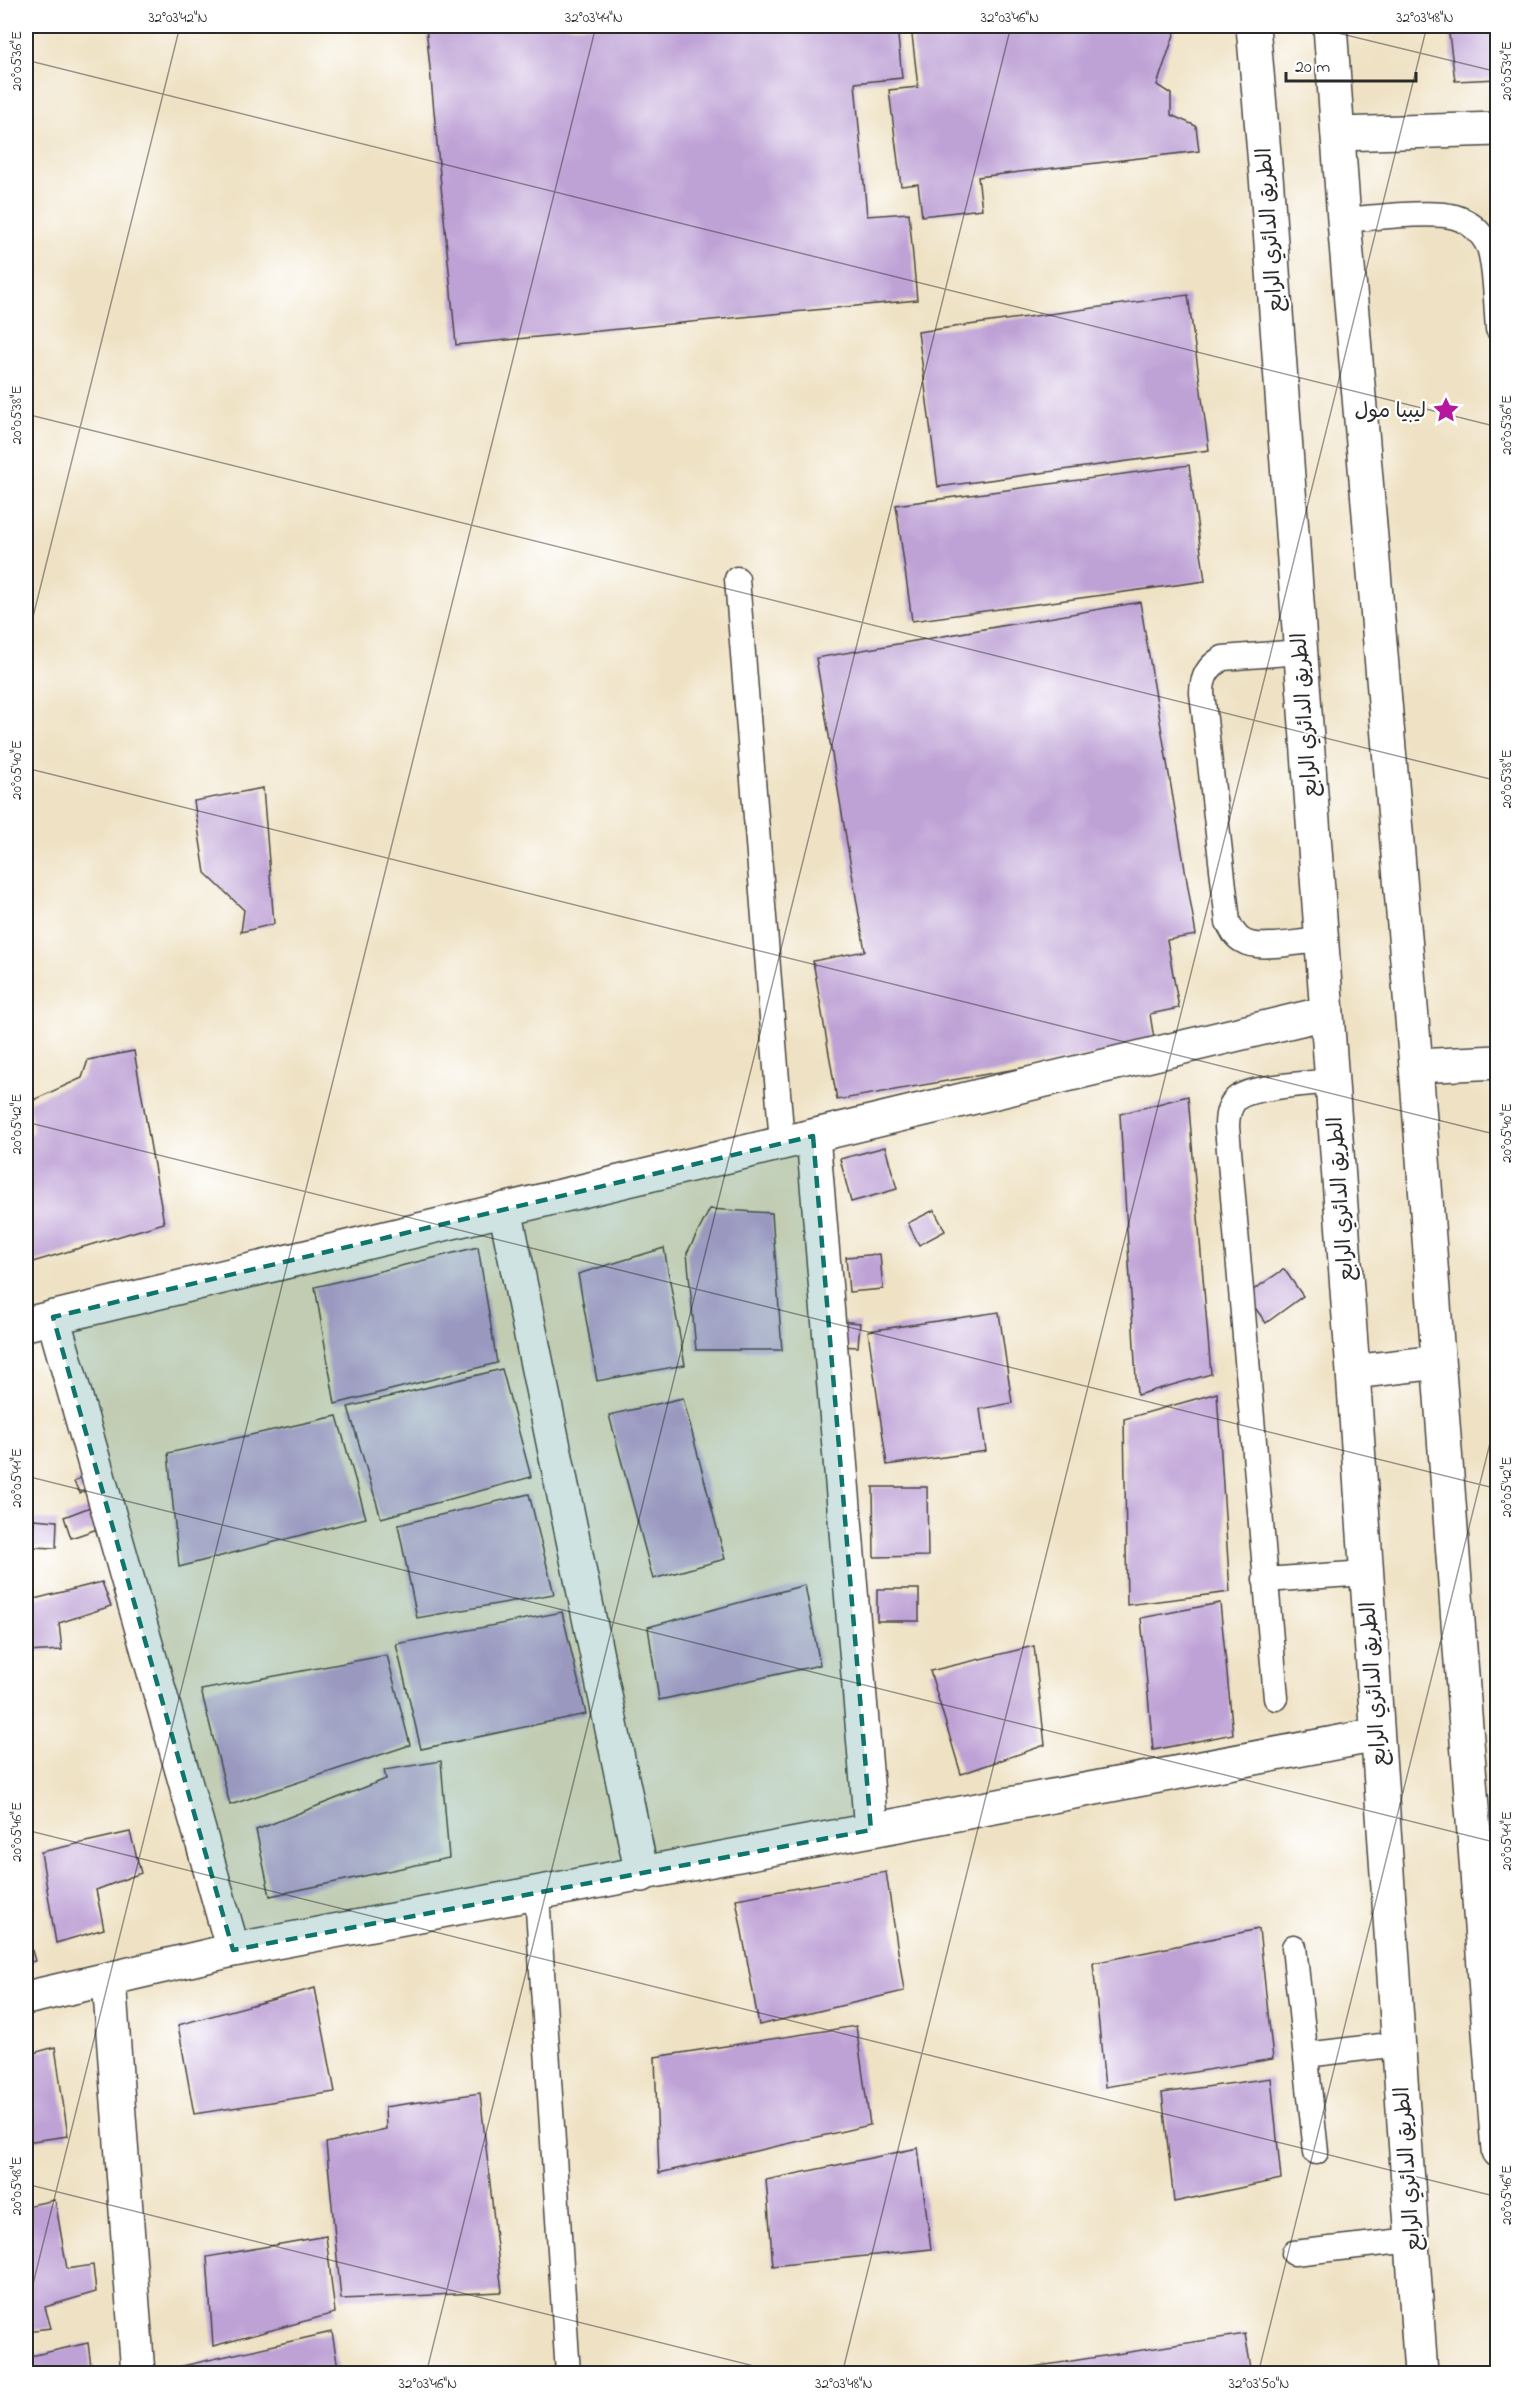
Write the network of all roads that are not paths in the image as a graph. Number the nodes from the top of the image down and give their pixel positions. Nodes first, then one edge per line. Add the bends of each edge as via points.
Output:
1 (1253, 26) edge
2 (1330, 26) edge
3 (1497, 129) edge
4 (1338, 134) junction
5 (1344, 220) junction
6 (1497, 329) edge
7 (737, 579) dead end
8 (1300, 652) junction
9 (1320, 940) junction
10 (1326, 1013) junction
11 (1497, 1062) edge
12 (1416, 1066) junction
13 (1331, 1081) junction
14 (798, 1139) junction
15 (506, 1209) junction
16 (39, 1320) edge
17 (1438, 1362) junction
18 (1353, 1372) junction
19 (1366, 1573) junction
20 (1265, 1580) junction
21 (1276, 1698) dead end
22 (1377, 1735) junction
23 (871, 1830) junction
24 (642, 1875) junction
25 (537, 1894) junction
26 (1294, 1947) dead end
27 (233, 1950) junction
28 (109, 1979) junction
29 (26, 1998) edge
30 (1398, 2044) junction
31 (1306, 2055) junction
32 (1497, 2151) edge
33 (1316, 2152) dead end
34 (1412, 2240) junction
35 (1294, 2253) dead end
36 (138, 2373) edge
37 (568, 2373) edge
38 (1421, 2373) edge

1 - 8 street, الطريق الدائري الرابع
2 - 4 street
3 - 4 street
4 - 5 street
5 - 6 lane via 1437,214 1471,225 1484,237 1491,254
5 - 12 street
7 - 14 lane
8 - 9 street, الطريق الدائري الرابع
8 - 9 lane via 1223,658 1208,669 1202,680 1202,693 1228,922 1243,942 1254,946
9 - 10 street, الطريق الدائري الرابع
10 - 13 street, الطريق الدائري الرابع
10 - 14 street
11 - 12 street
12 - 17 street
13 - 18 street, الطريق الدائري الرابع
13 - 20 lane via 1247,1092 1233,1102 1227,1114
14 - 15 street
14 - 23 street
15 - 16 street
15 - 24 street
16 - 27 street
17 - 18 street
17 - 32 street
18 - 19 street, الطريق الدائري الرابع
19 - 20 lane
19 - 22 street, الطريق الدائري الرابع
20 - 21 lane
22 - 23 street
22 - 30 street, الطريق الدائري الرابع
23 - 24 street
24 - 25 street
25 - 27 street
25 - 37 lane
26 - 31 lane
27 - 28 street
28 - 29 street
28 - 36 street
30 - 31 lane
30 - 34 street, الطريق الدائري الرابع
31 - 33 lane
34 - 35 lane
34 - 38 street, الطريق الدائري الرابع

